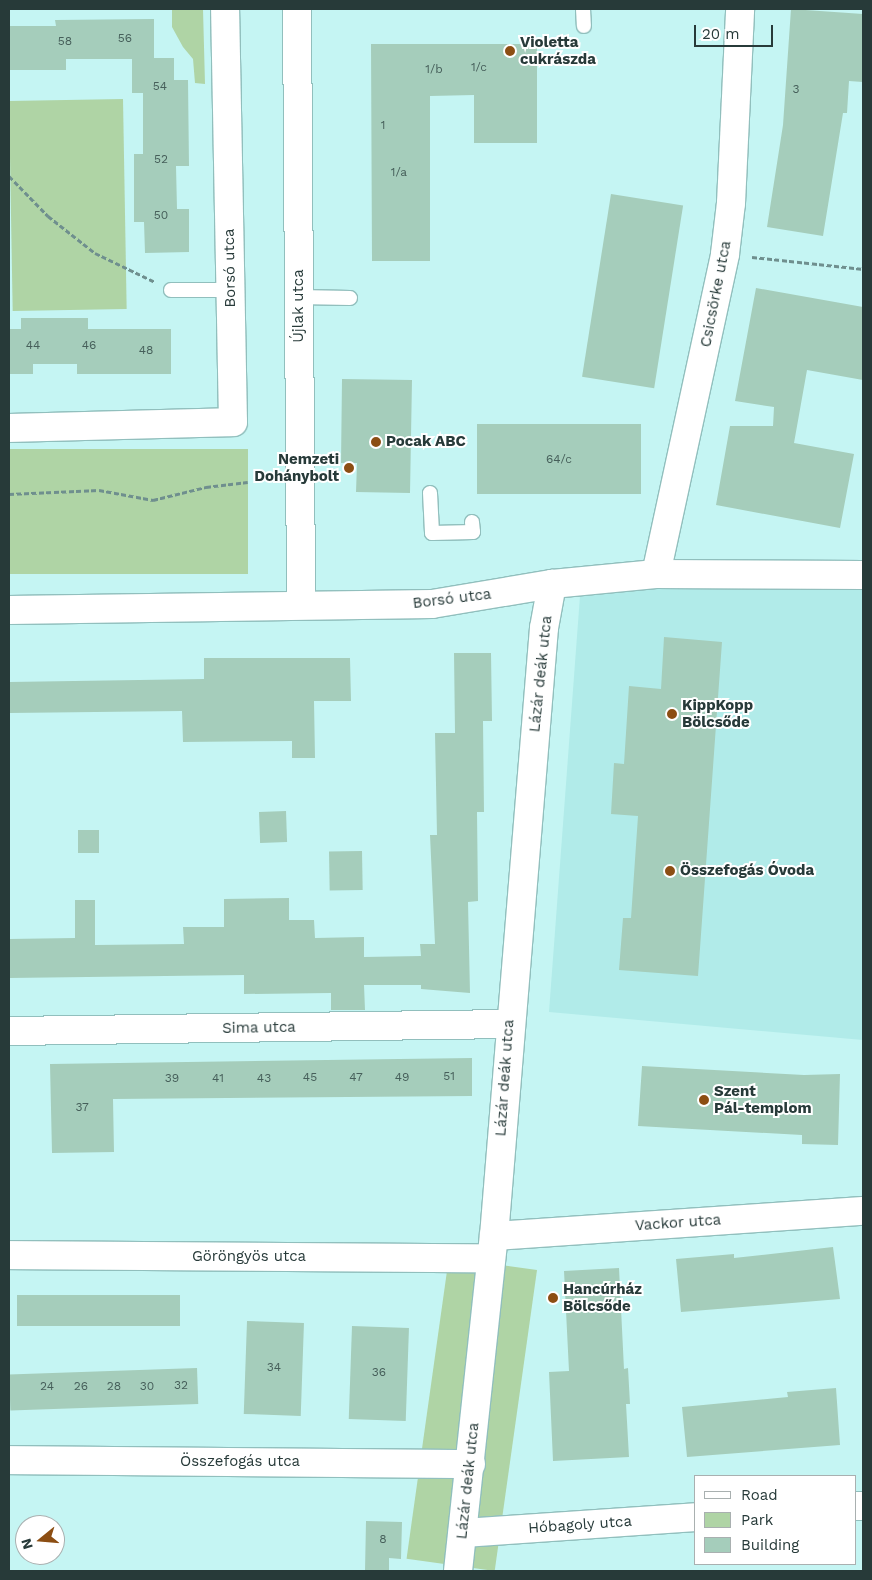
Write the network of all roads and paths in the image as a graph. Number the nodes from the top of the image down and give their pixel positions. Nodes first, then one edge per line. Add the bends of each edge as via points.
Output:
1 (225, 9) edge
2 (297, 9) edge
3 (584, 9) edge
4 (740, 9) edge
5 (584, 26) dead end
6 (9, 176) edge
7 (725, 254) junction
8 (863, 269) edge
9 (171, 290) joint
10 (230, 290) junction
11 (299, 297) junction
12 (350, 298) dead end
13 (9, 428) edge
14 (248, 482) dead end
15 (9, 494) edge
16 (430, 494) dead end
17 (472, 522) dead end
18 (656, 574) junction
19 (863, 574) edge
20 (552, 584) junction
21 (301, 604) junction
22 (9, 610) edge
23 (509, 1024) junction
24 (9, 1031) edge
25 (863, 1211) edge
26 (491, 1247) junction
27 (9, 1255) edge
28 (9, 1460) edge
29 (471, 1464) junction
30 (694, 1517) edge
31 (463, 1533) junction
32 (458, 1571) edge

1 - 10 street, Borsó utca
2 - 11 street, Újlak utca
3 - 5 lane
4 - 7 street, Csicsörke utca via 722,202
6 - 9 path via 48,216 95,253
7 - 8 path
7 - 18 street, Csicsörke utca
9 - 10 lane
10 - 13 street, Borsó utca via 233,422
11 - 12 lane
11 - 21 street, Újlak utca
14 - 15 path via 206,487 153,500 99,490
16 - 17 lane via 432,533 473,532
18 - 19 street, Borsó utca
18 - 20 street, Borsó utca
20 - 21 street, Borsó utca via 432,604
20 - 23 street, Lázár deák utca via 544,628
21 - 22 street, Borsó utca
23 - 24 street, Sima utca
23 - 26 street, Lázár deák utca
25 - 26 street, Vackor utca
26 - 27 street, Göröngyös utca
26 - 29 street, Lázár deák utca
28 - 29 street, Összefogás utca
29 - 31 street, Lázár deák utca
30 - 31 street, Hóbagoly utca
31 - 32 street, Lázár deák utca

